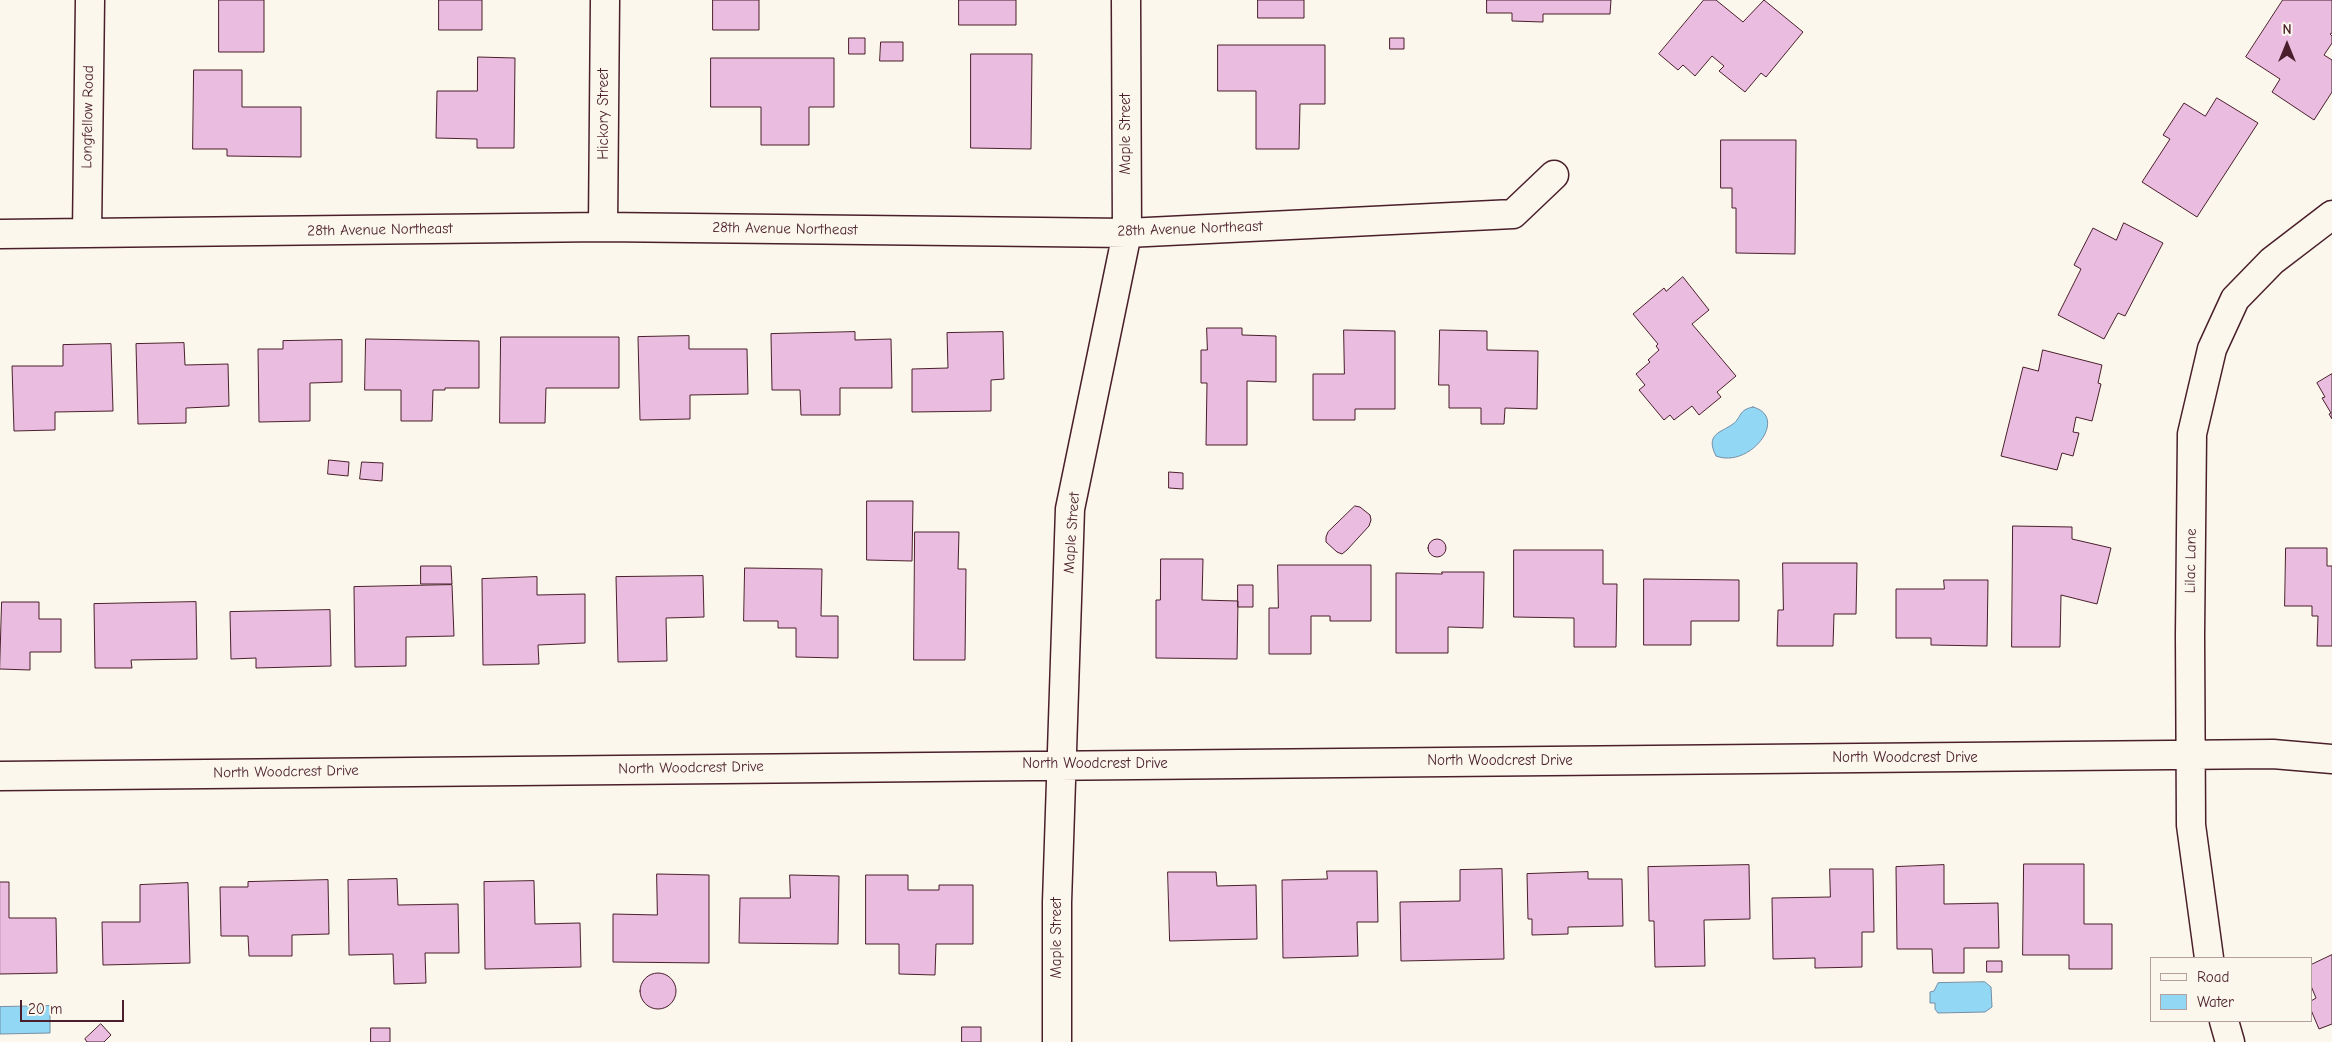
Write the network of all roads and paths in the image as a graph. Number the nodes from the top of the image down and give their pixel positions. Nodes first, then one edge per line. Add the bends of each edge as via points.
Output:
1 (90, 0) edge
2 (604, 0) edge
3 (1126, 0) edge
4 (1554, 175) dead end
5 (2332, 215) edge
6 (603, 227) junction
7 (87, 233) junction
8 (1127, 233) junction
9 (0, 234) edge
10 (2191, 755) junction
11 (2332, 760) edge
12 (1062, 764) junction
13 (0, 776) edge
14 (2210, 957) edge
15 (2224, 1022) edge
16 (1057, 1042) edge
17 (2230, 1042) edge

1 - 7 street, Longfellow Road
2 - 6 street, Hickory Street
3 - 8 street, Maple Street
4 - 8 street, 28th Avenue Northeast via 1513,214
5 - 10 street, Lilac Lane via 2272,261 2235,299 2212,348 2192,434
6 - 7 street, 28th Avenue Northeast
6 - 8 street, 28th Avenue Northeast
7 - 9 street, 28th Avenue Northeast
8 - 12 street, Maple Street via 1070,509
10 - 11 street, North Woodcrest Drive via 2273,754
10 - 12 street, North Woodcrest Drive
10 - 14 street, Lilac Lane via 2191,825
12 - 13 street, North Woodcrest Drive
12 - 16 street, Maple Street via 1057,902
15 - 17 street

